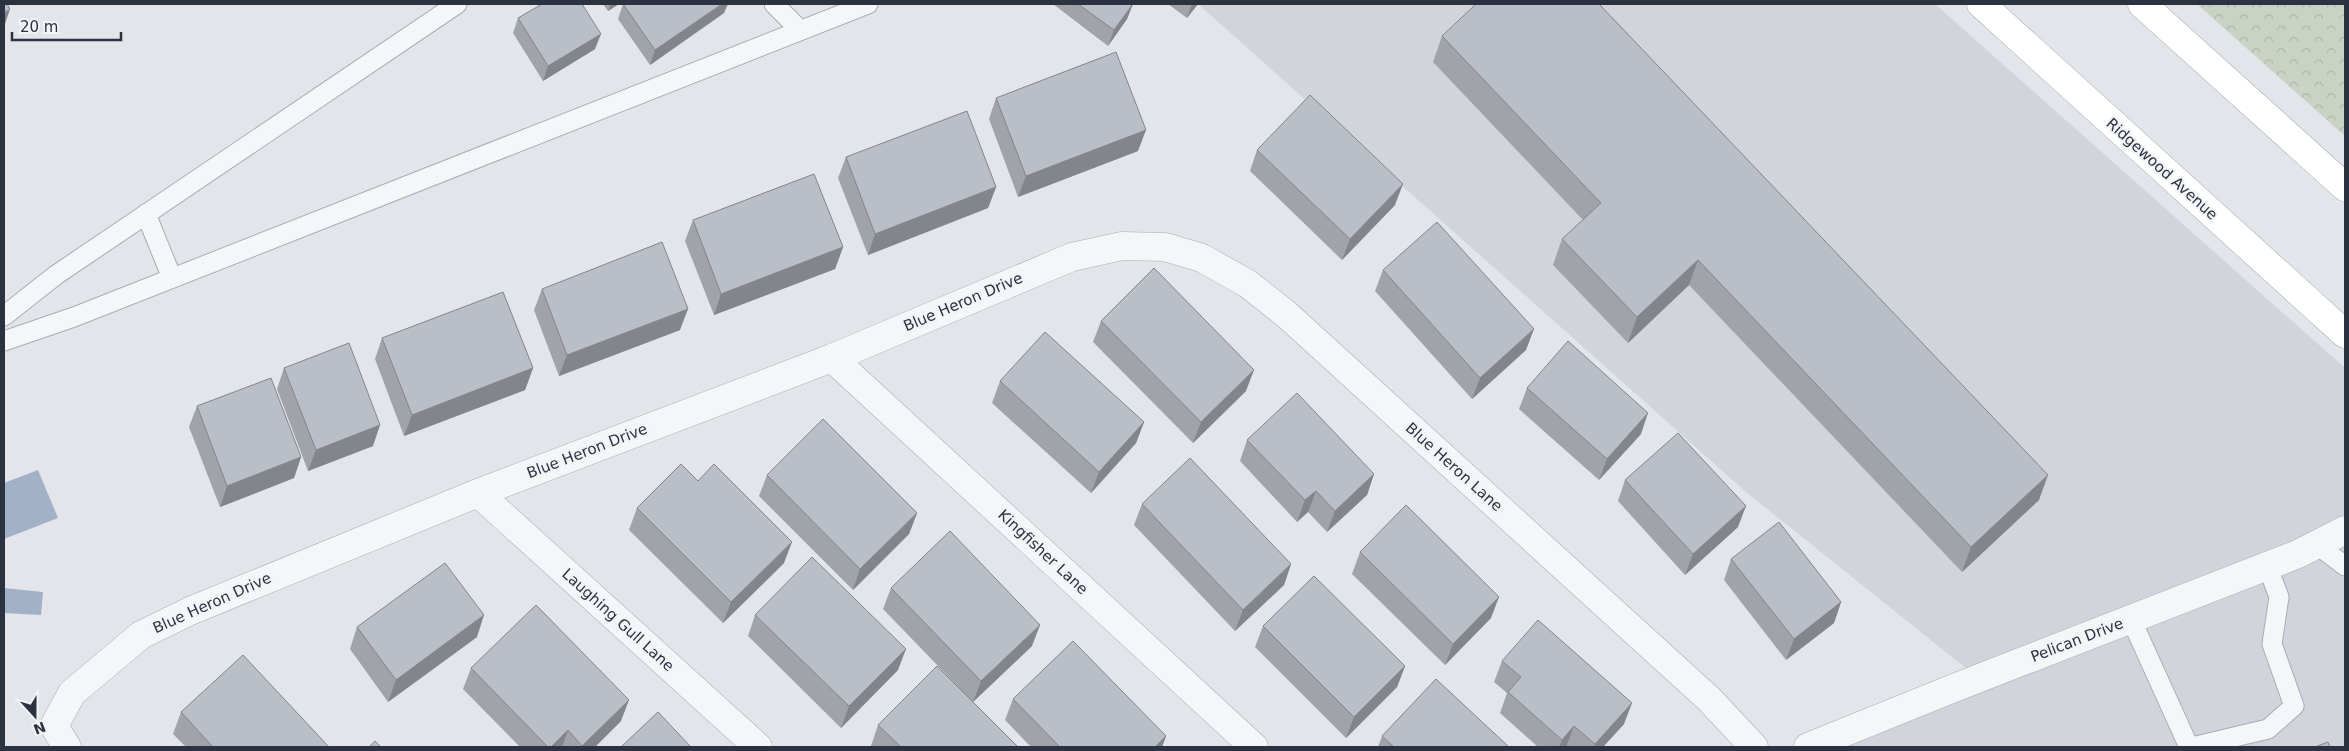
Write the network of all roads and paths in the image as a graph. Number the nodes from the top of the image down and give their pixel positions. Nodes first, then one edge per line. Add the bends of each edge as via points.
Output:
1 (457, 4) edge
2 (774, 4) edge
3 (868, 4) edge
4 (1981, 4) edge
5 (2142, 4) edge
6 (800, 30) junction
7 (2345, 187) edge
8 (146, 214) junction
9 (1122, 246) joint
10 (172, 278) junction
11 (4, 316) edge
12 (2345, 334) edge
13 (4, 341) edge
14 (832, 358) junction
15 (478, 493) junction
16 (2345, 530) edge
17 (2316, 544) junction
18 (2267, 566) junction
19 (2345, 566) edge
20 (2131, 619) junction
21 (67, 747) edge
22 (758, 747) edge
23 (1254, 747) edge
24 (1754, 747) edge
25 (1808, 747) edge
26 (2190, 747) edge

1 - 8 lane
2 - 6 lane
3 - 6 lane
4 - 12 main road, Ridgewood Avenue
5 - 7 main road
6 - 10 lane
8 - 10 lane
8 - 11 lane via 56,275
9 - 14 street, Blue Heron Drive via 1072,257
9 - 24 street, Blue Heron Lane via 1165,246 1202,258 1248,284 1293,321 1709,699
10 - 13 lane
14 - 15 street, Blue Heron Drive
14 - 23 street, Kingfisher Lane
15 - 21 street, Blue Heron Drive via 190,610 141,635 72,693 54,726
15 - 22 street, Laughing Gull Lane
16 - 17 street, Pelican Drive
17 - 18 street, Pelican Drive
17 - 19 lane
18 - 20 street, Pelican Drive
18 - 26 lane via 2279,597 2272,644 2294,706 2268,728
20 - 25 street, Pelican Drive
20 - 26 lane

